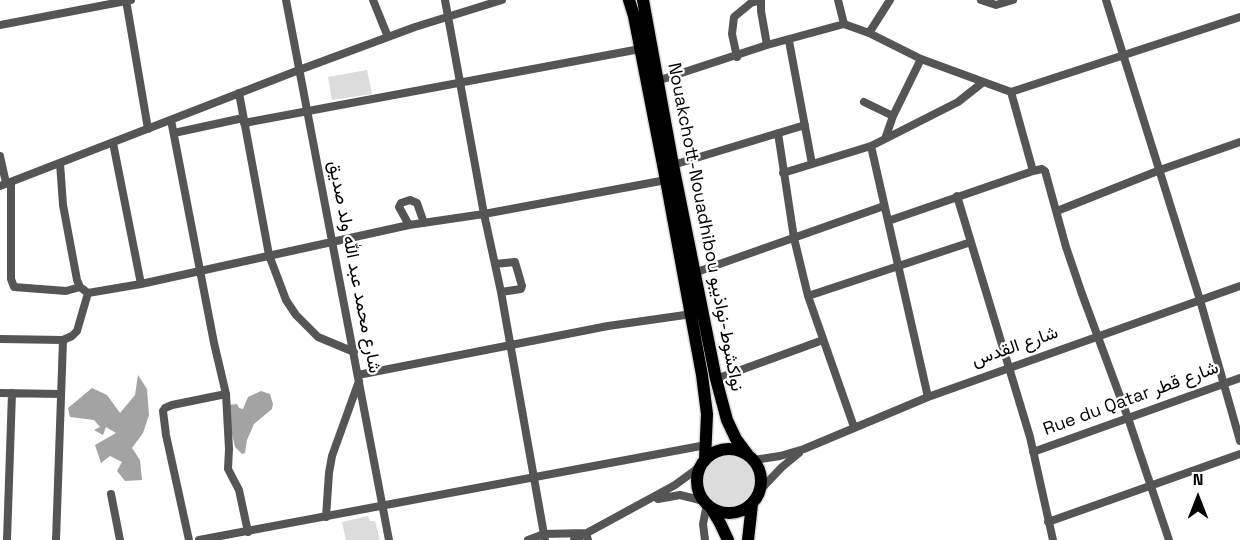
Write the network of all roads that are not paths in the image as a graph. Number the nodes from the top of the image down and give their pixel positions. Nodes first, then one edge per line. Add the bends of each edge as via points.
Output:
1 (127, 0) edge
2 (286, 0) edge
3 (374, 0) edge
4 (445, 0) edge
5 (502, 0) edge
6 (629, 0) edge
7 (643, 0) edge
8 (761, 0) edge
9 (838, 0) edge
10 (890, 0) edge
11 (981, 0) edge
12 (1011, 0) edge
13 (1106, 0) edge
14 (448, 16) junction
15 (1240, 17) edge
16 (844, 24) junction
17 (0, 25) edge
18 (869, 33) junction
19 (388, 37) junction
20 (789, 41) junction
21 (767, 45) junction
22 (640, 49) junction
23 (1124, 56) junction
24 (737, 57) junction
25 (921, 59) junction
26 (298, 70) junction
27 (657, 81) junction
28 (982, 82) junction
29 (460, 83) junction
30 (1011, 92) junction
31 (238, 93) junction
32 (864, 102) dead end
33 (308, 112) junction
34 (893, 116) junction
35 (171, 120) junction
36 (244, 120) junction
37 (805, 125) junction
38 (148, 129) junction
39 (174, 133) junction
40 (778, 133) junction
41 (885, 139) junction
42 (1240, 142) edge
43 (113, 143) junction
44 (871, 146) junction
45 (0, 156) edge
46 (60, 163) junction
47 (812, 164) junction
48 (673, 165) junction
49 (1160, 170) junction
50 (1034, 171) junction
51 (783, 173) junction
52 (666, 180) junction
53 (6, 184) edge
54 (957, 196) junction
55 (884, 206) junction
56 (1057, 211) junction
57 (484, 214) junction
58 (888, 221) junction
59 (424, 223) junction
60 (409, 225) junction
61 (794, 238) junction
62 (333, 242) junction
63 (971, 242) junction
64 (269, 255) junction
65 (495, 264) junction
66 (898, 266) junction
67 (200, 270) junction
68 (694, 273) junction
69 (141, 284) junction
70 (1240, 285) edge
71 (84, 290) junction
72 (501, 292) junction
73 (808, 296) junction
74 (1200, 300) junction
75 (692, 314) junction
76 (1097, 336) junction
77 (0, 339) edge
78 (63, 340) junction
79 (823, 340) junction
80 (509, 344) junction
81 (354, 352) junction
82 (1008, 367) junction
83 (359, 378) junction
84 (1240, 378) edge
85 (716, 379) junction
86 (1224, 383) junction
87 (0, 393) edge
88 (12, 393) junction
89 (61, 394) junction
90 (226, 394) junction
91 (928, 397) junction
92 (1128, 418) junction
93 (854, 428) junction
94 (1240, 441) edge
95 (706, 445) junction
96 (804, 449) junction
97 (1033, 452) junction
98 (1240, 454) edge
99 (751, 457) junction
100 (703, 463) junction
101 (534, 477) junction
102 (5, 484) edge
103 (1150, 486) junction
104 (761, 489) junction
105 (111, 494) dead end
106 (640, 504) junction
107 (707, 504) junction
108 (752, 504) junction
109 (383, 506) junction
110 (326, 517) junction
111 (1048, 522) junction
112 (248, 532) junction
113 (545, 537) edge
114 (587, 537) edge
115 (7, 540) edge
116 (56, 540) edge
117 (120, 540) edge
118 (189, 540) edge
119 (199, 540) edge
120 (389, 540) edge
121 (528, 540) edge
122 (574, 540) edge
123 (705, 540) edge
124 (728, 540) edge
125 (748, 540) edge
126 (1053, 540) edge
127 (1169, 540) edge

1 - 17 street
1 - 38 street
2 - 26 street, شارع محمد عبد الله ولد صديق
3 - 19 street
4 - 14 street
5 - 14 street
6 - 22 highway, Nouakchott-Nouadhibou نواكشوط-نواذيبو
7 - 27 highway, Nouakchott-Nouadhibou نواكشوط-نواذيبو
8 - 21 street
8 - 24 street via 734,17 732,34
9 - 16 street
10 - 18 street
11 - 12 street via 996,5
13 - 23 street
14 - 19 street
14 - 29 street
15 - 23 street
16 - 18 street
16 - 20 street
18 - 25 street
19 - 26 street
20 - 21 street
20 - 37 street
21 - 24 street
22 - 29 street
22 - 52 highway, Nouakchott-Nouadhibou نواكشوط-نواذيبو
23 - 30 street
23 - 49 street
24 - 27 street
25 - 28 street
25 - 34 street
26 - 31 street
26 - 33 street, شارع محمد عبد الله ولد صديق
27 - 48 highway, Nouakchott-Nouadhibou نواكشوط-نواذيبو
28 - 30 street
28 - 41 street via 958,102
29 - 33 street
29 - 57 street
30 - 50 street
31 - 35 street
31 - 36 street
32 - 34 street
33 - 36 street
33 - 62 street, شارع محمد عبد الله ولد صديق
34 - 41 street
35 - 38 street
35 - 39 street
36 - 39 street
36 - 64 street
37 - 40 street
37 - 47 street
38 - 43 street
39 - 67 street
40 - 48 street
40 - 51 street
41 - 44 street
42 - 49 street
43 - 46 street
43 - 69 street
44 - 47 street
44 - 55 street
45 - 53 street
46 - 53 street
46 - 71 street via 63,205 77,280
47 - 51 street
48 - 68 highway, Nouakchott-Nouadhibou نواكشوط-نواذيبو
49 - 56 street
49 - 74 street
50 - 54 street
50 - 56 street via 1045,171
51 - 61 street
52 - 57 street
52 - 75 highway, Nouakchott-Nouadhibou نواكشوط-نواذيبو
53 - 71 street via 14,286
54 - 58 street
54 - 63 street
55 - 58 street
55 - 61 street
56 - 76 street
57 - 59 street
57 - 65 street
58 - 66 street
59 - 60 street
59 - 60 street via 417,203 410,200 399,207
60 - 62 street
61 - 68 street
61 - 73 street
62 - 64 street
62 - 81 street, شارع محمد عبد الله ولد صديق
63 - 66 street
63 - 82 street
64 - 67 street
64 - 81 street via 296,315 318,337
65 - 72 street
65 - 72 street via 515,262 522,286
66 - 73 street
66 - 91 street
67 - 69 street
67 - 90 street
68 - 85 highway, Nouakchott-Nouadhibou نواكشوط-نواذيبو
69 - 71 street
70 - 74 street, شارع القدس
71 - 78 street via 77,331
72 - 80 street
73 - 79 street
74 - 76 street, شارع القدس
74 - 86 street
75 - 80 street
75 - 95 highway, Nouakchott-Nouadhibou نواكشوط-نواذيبو via 707,414
76 - 82 street, شارع القدس
76 - 92 street
77 - 78 street
78 - 89 street
79 - 85 street
79 - 93 street
80 - 83 street
80 - 101 street
81 - 83 street, شارع محمد عبد الله ولد صديق
82 - 91 street, شارع القدس
82 - 97 street
83 - 109 street, شارع محمد عبد الله ولد صديق
83 - 110 street via 332,456
84 - 86 street, Rue du Qatar شارع قطر
85 - 99 highway, Nouakchott-Nouadhibou نواكشوط-نواذيبو via 727,420
86 - 92 street, Rue du Qatar شارع قطر
86 - 94 street
87 - 88 street
88 - 89 street
88 - 102 street
89 - 116 street
90 - 112 street via 228,469 239,490
90 - 118 street via 172,405 163,411
91 - 93 street, شارع القدس
92 - 97 street, Rue du Qatar شارع قطر
92 - 103 street
93 - 96 street, شارع القدس
95 - 100 highway, Nouakchott-Nouadhibou نواكشوط-نواذيبو
95 - 101 street
96 - 99 street via 780,456
96 - 104 street
97 - 111 street
98 - 103 street
99 - 100 highway via 740,450 725,449
99 - 104 highway via 762,477
100 - 106 street via 675,485
100 - 107 highway via 697,487
101 - 109 street
101 - 113 street
102 - 115 street
103 - 111 street
103 - 127 street
104 - 108 highway
105 - 117 street
106 - 107 street via 680,495
106 - 114 street
107 - 108 highway via 724,513 739,512
107 - 123 street
107 - 124 highway
108 - 125 highway
109 - 110 street
109 - 120 street, شارع محمد عبد الله ولد صديق
110 - 112 street
111 - 126 street
112 - 119 street
113 - 114 street
113 - 121 street
114 - 122 street

